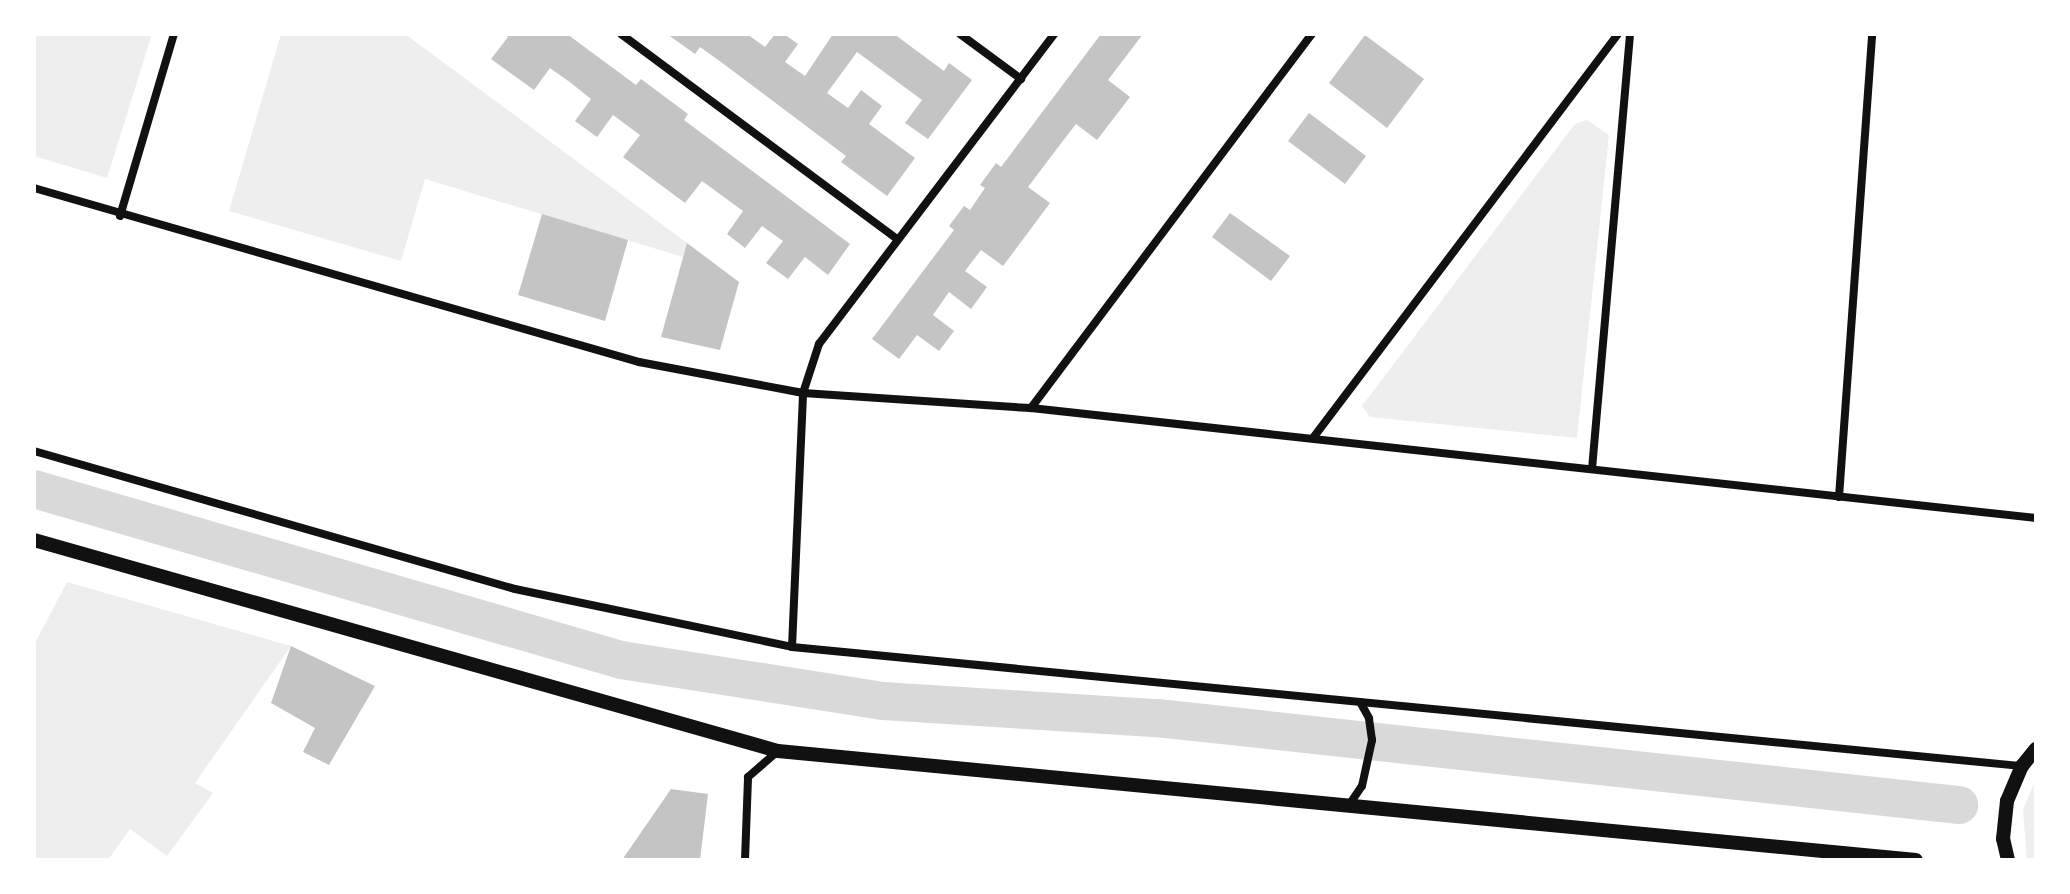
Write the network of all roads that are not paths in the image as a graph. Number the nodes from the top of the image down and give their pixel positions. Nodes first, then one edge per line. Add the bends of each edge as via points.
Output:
1 (174, 34) edge
2 (621, 34) edge
3 (960, 34) edge
4 (1054, 34) edge
5 (1312, 34) edge
6 (1618, 34) edge
7 (1630, 34) edge
8 (1872, 34) edge
9 (1021, 79) junction
10 (34, 188) edge
11 (120, 216) junction
12 (896, 238) junction
13 (803, 393) junction
14 (1031, 408) junction
15 (1313, 438) junction
16 (34, 451) edge
17 (1592, 469) junction
18 (1839, 497) junction
19 (2036, 518) edge
20 (34, 540) edge
21 (792, 647) junction
22 (1360, 702) junction
23 (2036, 749) edge
24 (778, 751) junction
25 (2022, 766) junction
26 (1349, 806) junction
27 (745, 860) edge
28 (1916, 860) edge
29 (2008, 860) edge

1 - 11 street
2 - 12 street
3 - 9 street
4 - 9 street
5 - 14 street
6 - 15 street
7 - 17 street
8 - 18 street
9 - 12 street
10 - 11 street
11 - 13 street via 639,362
12 - 13 street via 819,344
13 - 14 street
13 - 21 street
14 - 15 street
15 - 17 street
16 - 21 street via 515,589
17 - 18 street
18 - 19 street
20 - 24 street
21 - 22 street
22 - 25 street
22 - 26 street via 1372,740 1362,786
23 - 25 street
24 - 26 street
24 - 27 street via 748,777
25 - 29 street via 2007,801 2003,839
26 - 28 street

